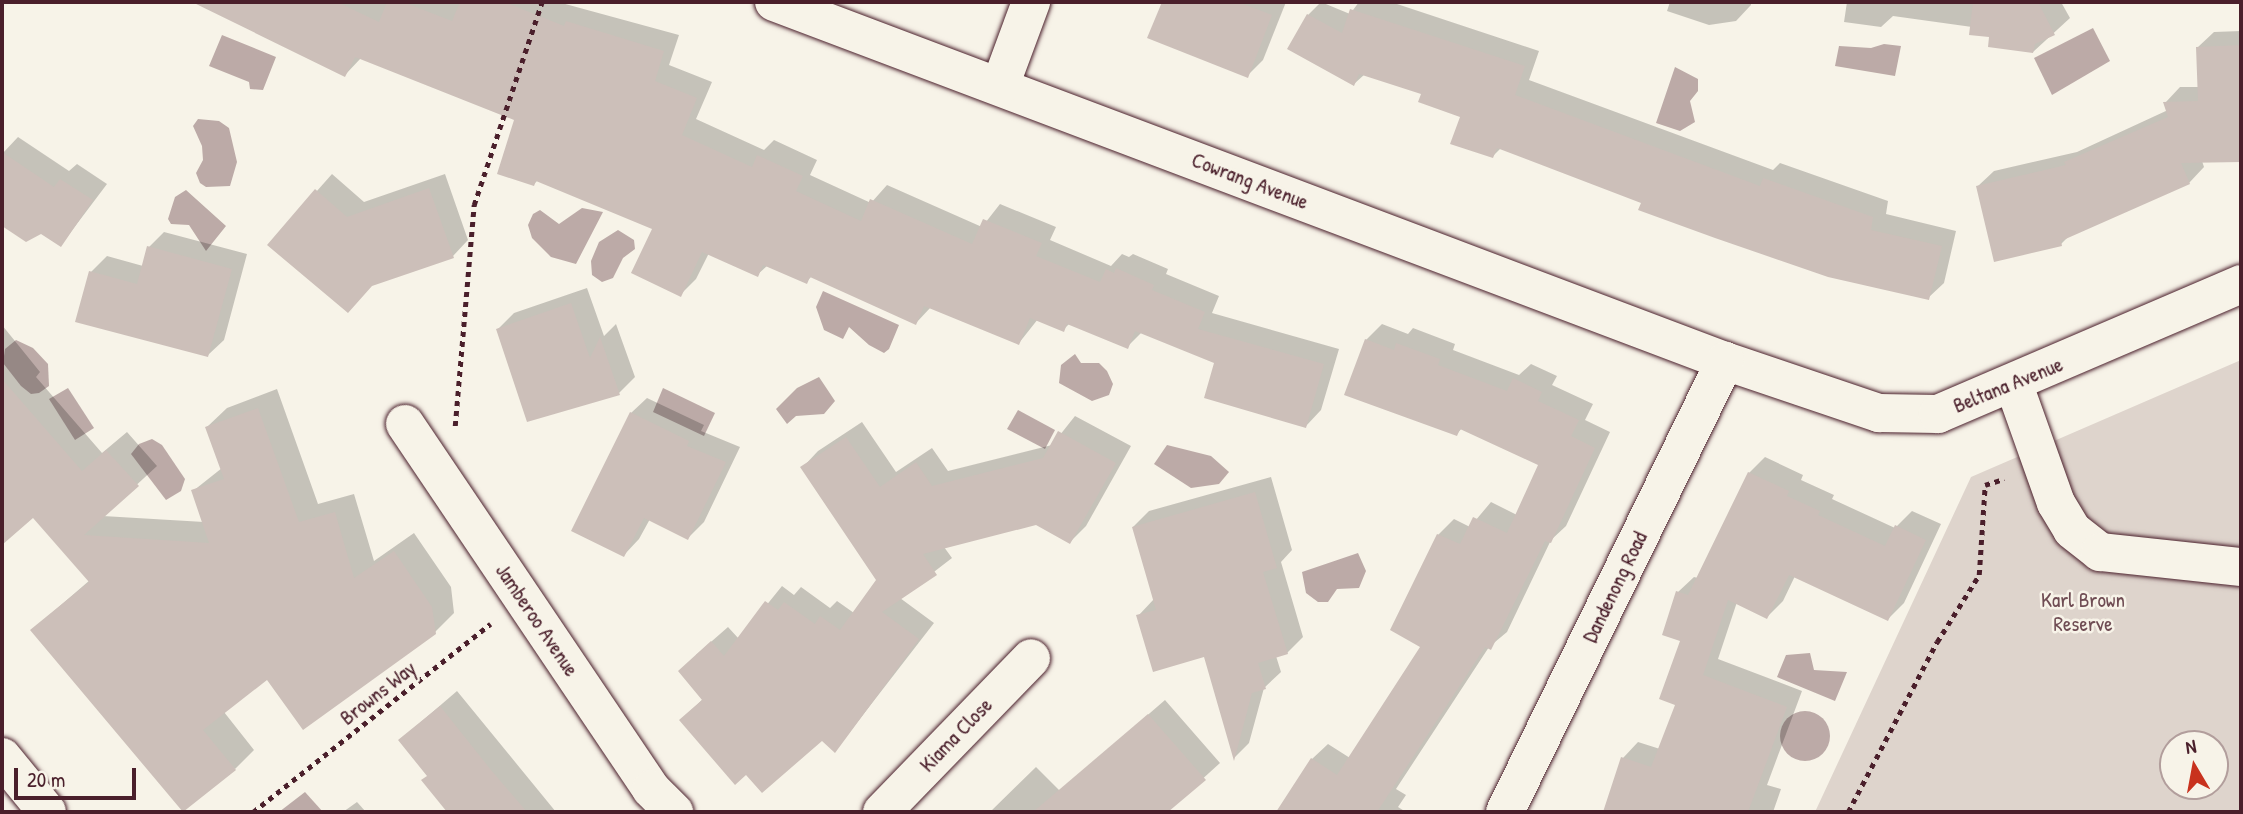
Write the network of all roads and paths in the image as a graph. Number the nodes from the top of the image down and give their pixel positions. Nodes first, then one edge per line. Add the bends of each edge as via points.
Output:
1 (542, 2) edge
2 (774, 2) edge
3 (1031, 2) edge
4 (1000, 86) junction
5 (2241, 284) edge
6 (1725, 362) junction
7 (2014, 385) junction
8 (405, 424) dead end
9 (2042, 466) junction
10 (449, 489) junction
11 (2241, 567) edge
12 (522, 598) junction
13 (1031, 658) dead end
14 (2, 757) edge
15 (47, 812) edge
16 (253, 812) edge
17 (674, 812) edge
18 (882, 812) edge
19 (1505, 812) edge
20 (1848, 812) edge

1 - 10 path via 474,205
2 - 4 street, Cowrang Avenue
3 - 4 street
4 - 6 street, Cowrang Avenue
5 - 7 street, Beltana Avenue
6 - 7 street, Beltana Avenue via 1879,413 1938,414
6 - 19 street, Dandenong Road
7 - 9 street
8 - 10 street, Jamberoo Avenue
9 - 11 street via 2072,530 2101,552
9 - 20 path via 1985,485 1979,575 1937,642
10 - 12 street, Jamberoo Avenue
12 - 16 path, Browns Way
12 - 17 street, Jamberoo Avenue via 651,789
13 - 18 street, Kiama Close
14 - 15 street

